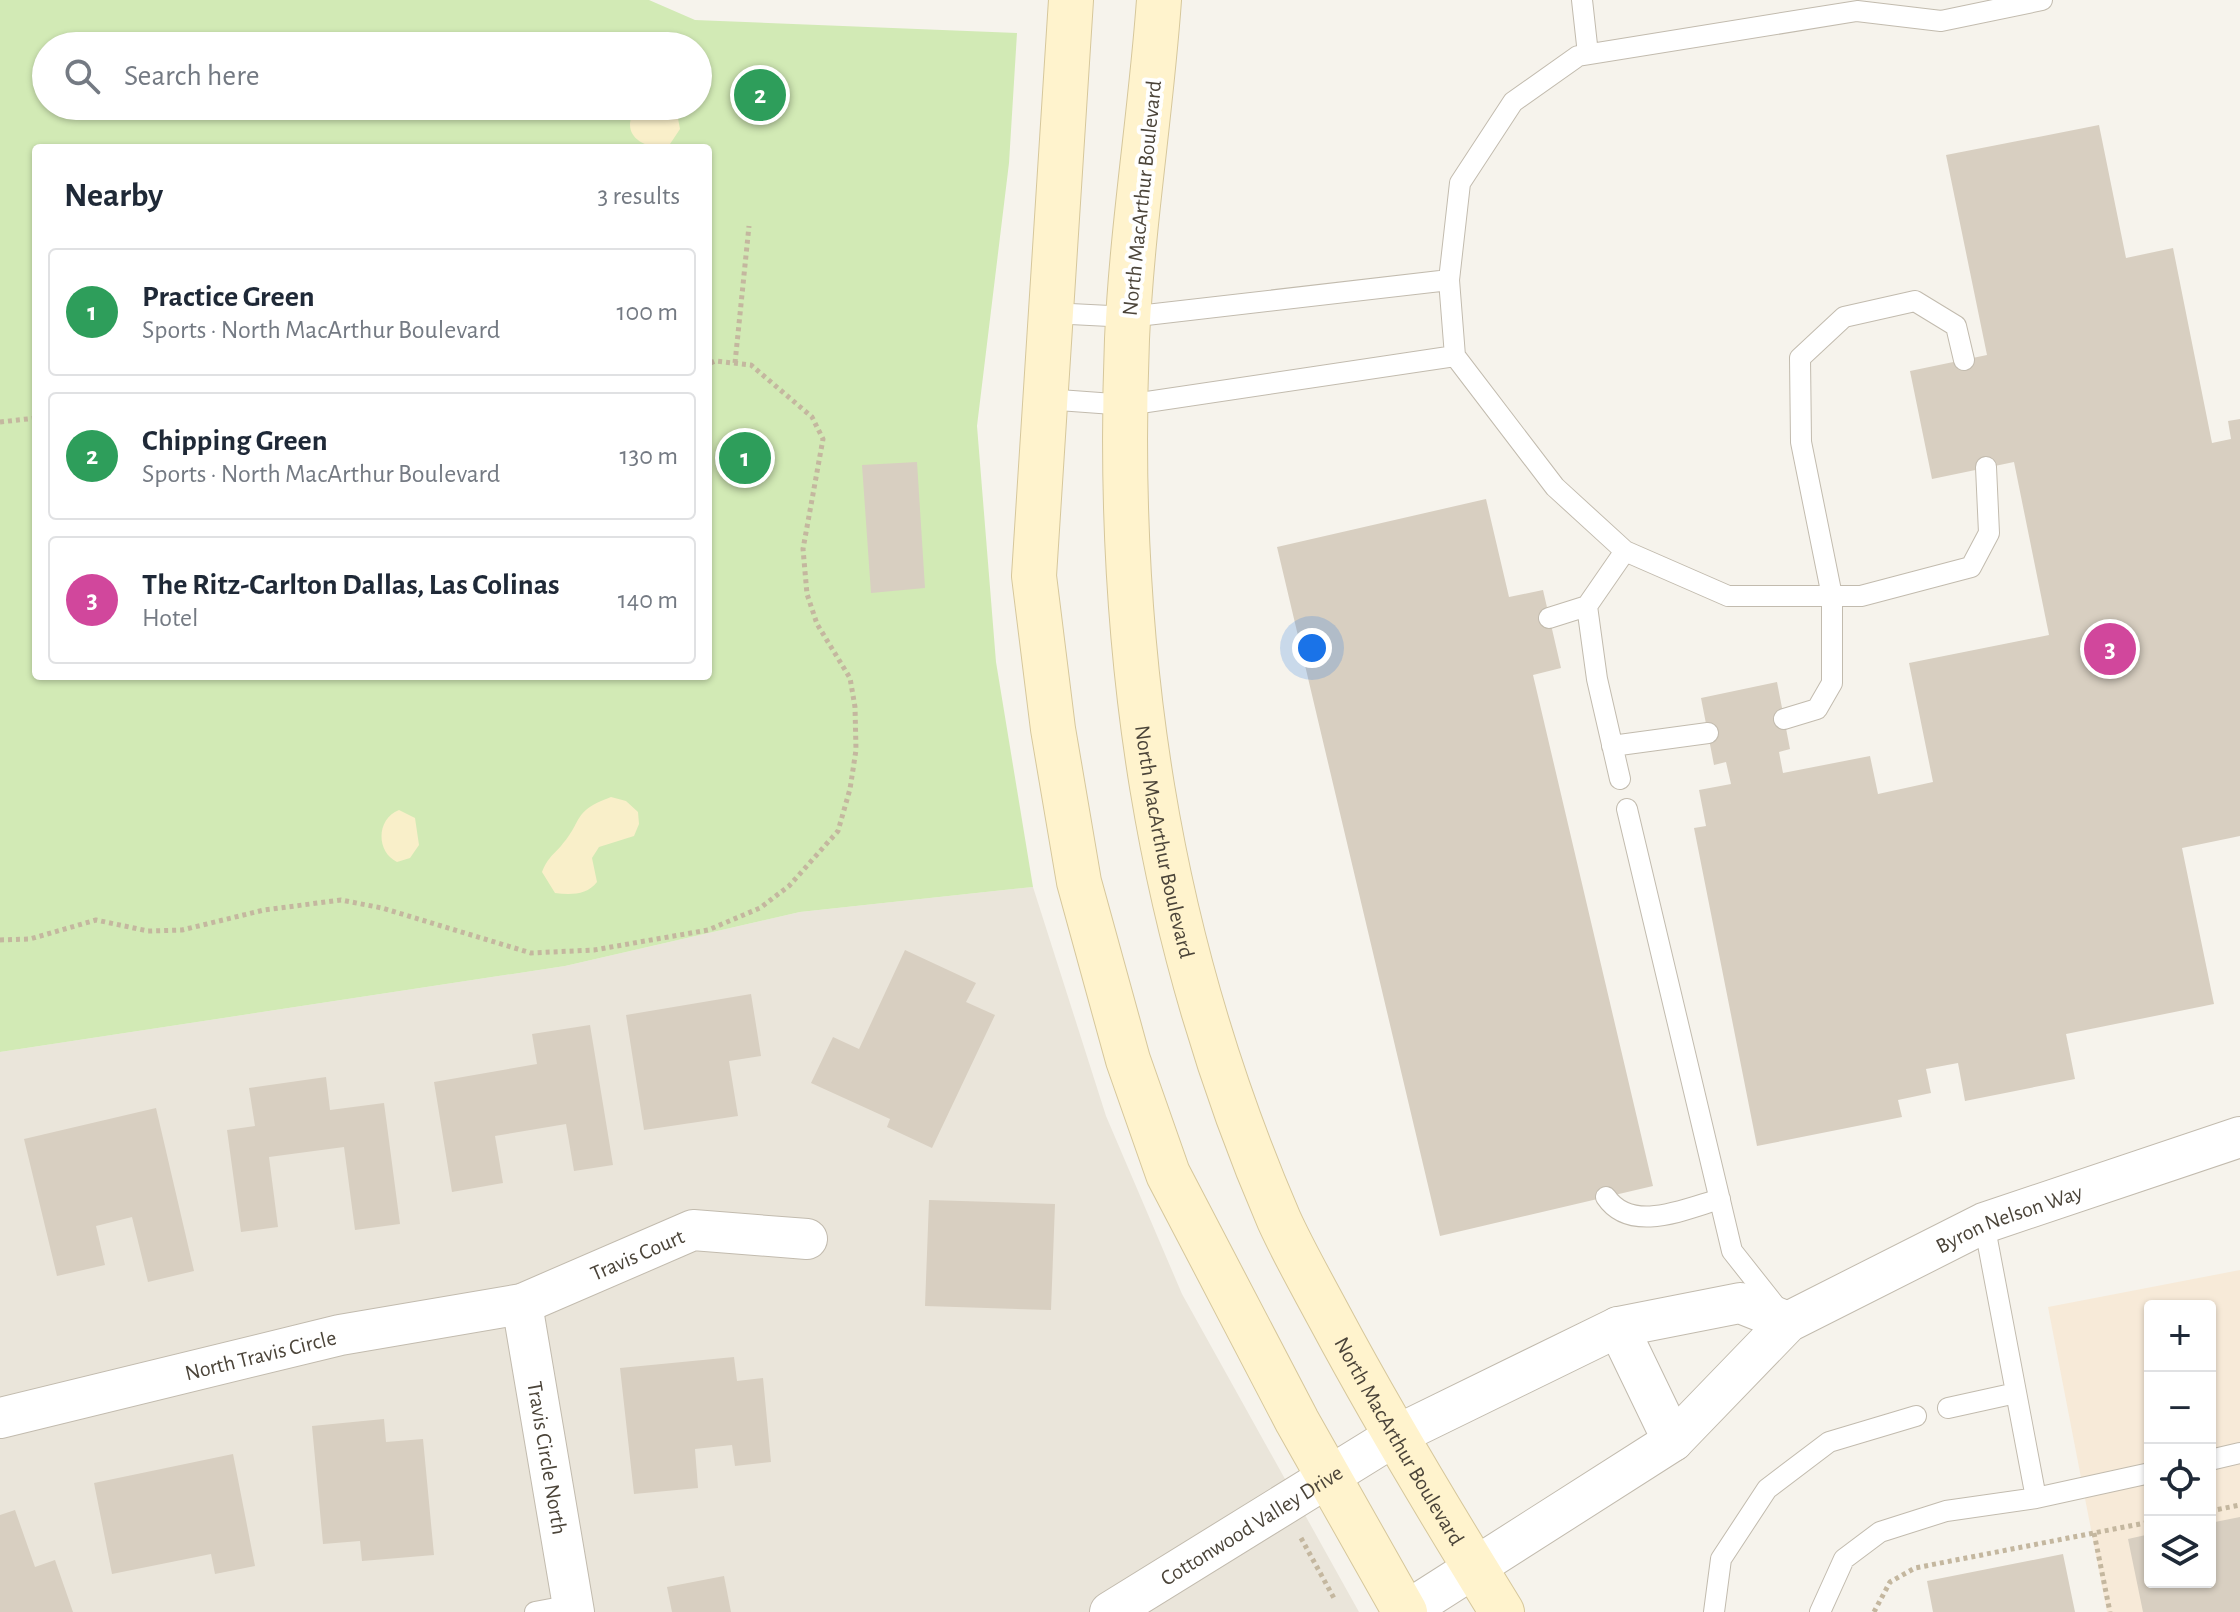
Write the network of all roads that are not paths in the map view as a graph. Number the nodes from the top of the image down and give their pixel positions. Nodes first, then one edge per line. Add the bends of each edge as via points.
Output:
1 (1071, 0) edge
2 (1159, 0) edge
3 (1582, 0) edge
4 (2042, 0) edge
5 (1856, 5) edge
6 (1588, 54) junction
7 (1449, 280) junction
8 (1051, 313) junction
9 (1129, 317) junction
10 (1455, 356) junction
11 (1964, 360) dead end
12 (1045, 399) junction
13 (1127, 405) junction
14 (1986, 467) dead end
15 (1625, 551) junction
16 (1832, 596) junction
17 (1587, 606) junction
18 (1549, 618) dead end
19 (1784, 719) dead end
20 (1708, 733) dead end
21 (1612, 746) junction
22 (1620, 779) dead end
23 (1627, 809) dead end
24 (2240, 1137) edge
25 (1606, 1197) dead end
26 (1720, 1199) junction
27 (1984, 1223) junction
28 (807, 1239) dead end
29 (522, 1304) junction
30 (1788, 1322) junction
31 (1618, 1327) junction
32 (2016, 1393) junction
33 (1948, 1408) dead end
34 (1916, 1416) dead end
35 (0, 1418) edge
36 (1393, 1437) junction
37 (1673, 1441) junction
38 (2240, 1453) edge
39 (2216, 1459) edge
40 (2144, 1474) edge
41 (1329, 1480) junction
42 (2036, 1498) junction
43 (1474, 1567) junction
44 (560, 1610) edge
45 (1110, 1612) edge
46 (1405, 1612) edge
47 (1502, 1612) edge
48 (1714, 1612) edge
49 (1820, 1612) edge

1 - 8 main road
2 - 9 main road, North MacArthur Boulevard
3 - 6 lane
4 - 5 lane via 1941,21
5 - 6 lane
6 - 7 lane via 1513,102 1460,183
7 - 9 lane
7 - 10 lane
8 - 9 lane
8 - 12 main road
9 - 13 main road, North MacArthur Boulevard
10 - 13 lane
10 - 15 lane via 1555,487
11 - 16 lane via 1956,326 1915,301 1844,317 1800,358 1801,442
12 - 13 lane
12 - 41 main road via 1034,576 1079,882 1128,1060 1168,1174
13 - 36 main road, North MacArthur Boulevard via 1126,558 1136,679 1164,861 1214,1051 1280,1222
14 - 16 lane via 1989,533 1971,567 1861,596
15 - 16 lane via 1728,596
15 - 17 lane
16 - 19 lane via 1832,683 1817,709
17 - 18 lane
17 - 21 lane
20 - 21 lane
21 - 22 lane
23 - 26 lane
24 - 27 street, Byron Nelson Way
25 - 26 lane via 1615,1211 1635,1218
26 - 30 lane via 1732,1251
27 - 30 street, Byron Nelson Way
27 - 32 lane
28 - 29 street, Travis Court via 693,1230
29 - 35 street, North Travis Circle via 340,1335
29 - 44 street, Travis Circle North
30 - 31 street via 1740,1303
30 - 37 street, Byron Nelson Way
31 - 36 street
31 - 37 street
32 - 33 lane
32 - 42 lane
34 - 48 lane via 1829,1442 1767,1489 1721,1559
36 - 41 street, Cottonwood Valley Drive
36 - 43 main road, North MacArthur Boulevard
37 - 43 street, Byron Nelson Way
38 - 39 lane
40 - 42 lane
41 - 45 street, Cottonwood Valley Drive
41 - 46 main road
42 - 49 lane via 1946,1511 1880,1532 1844,1559
43 - 46 street, Byron Nelson Way
43 - 47 main road, North MacArthur Boulevard

